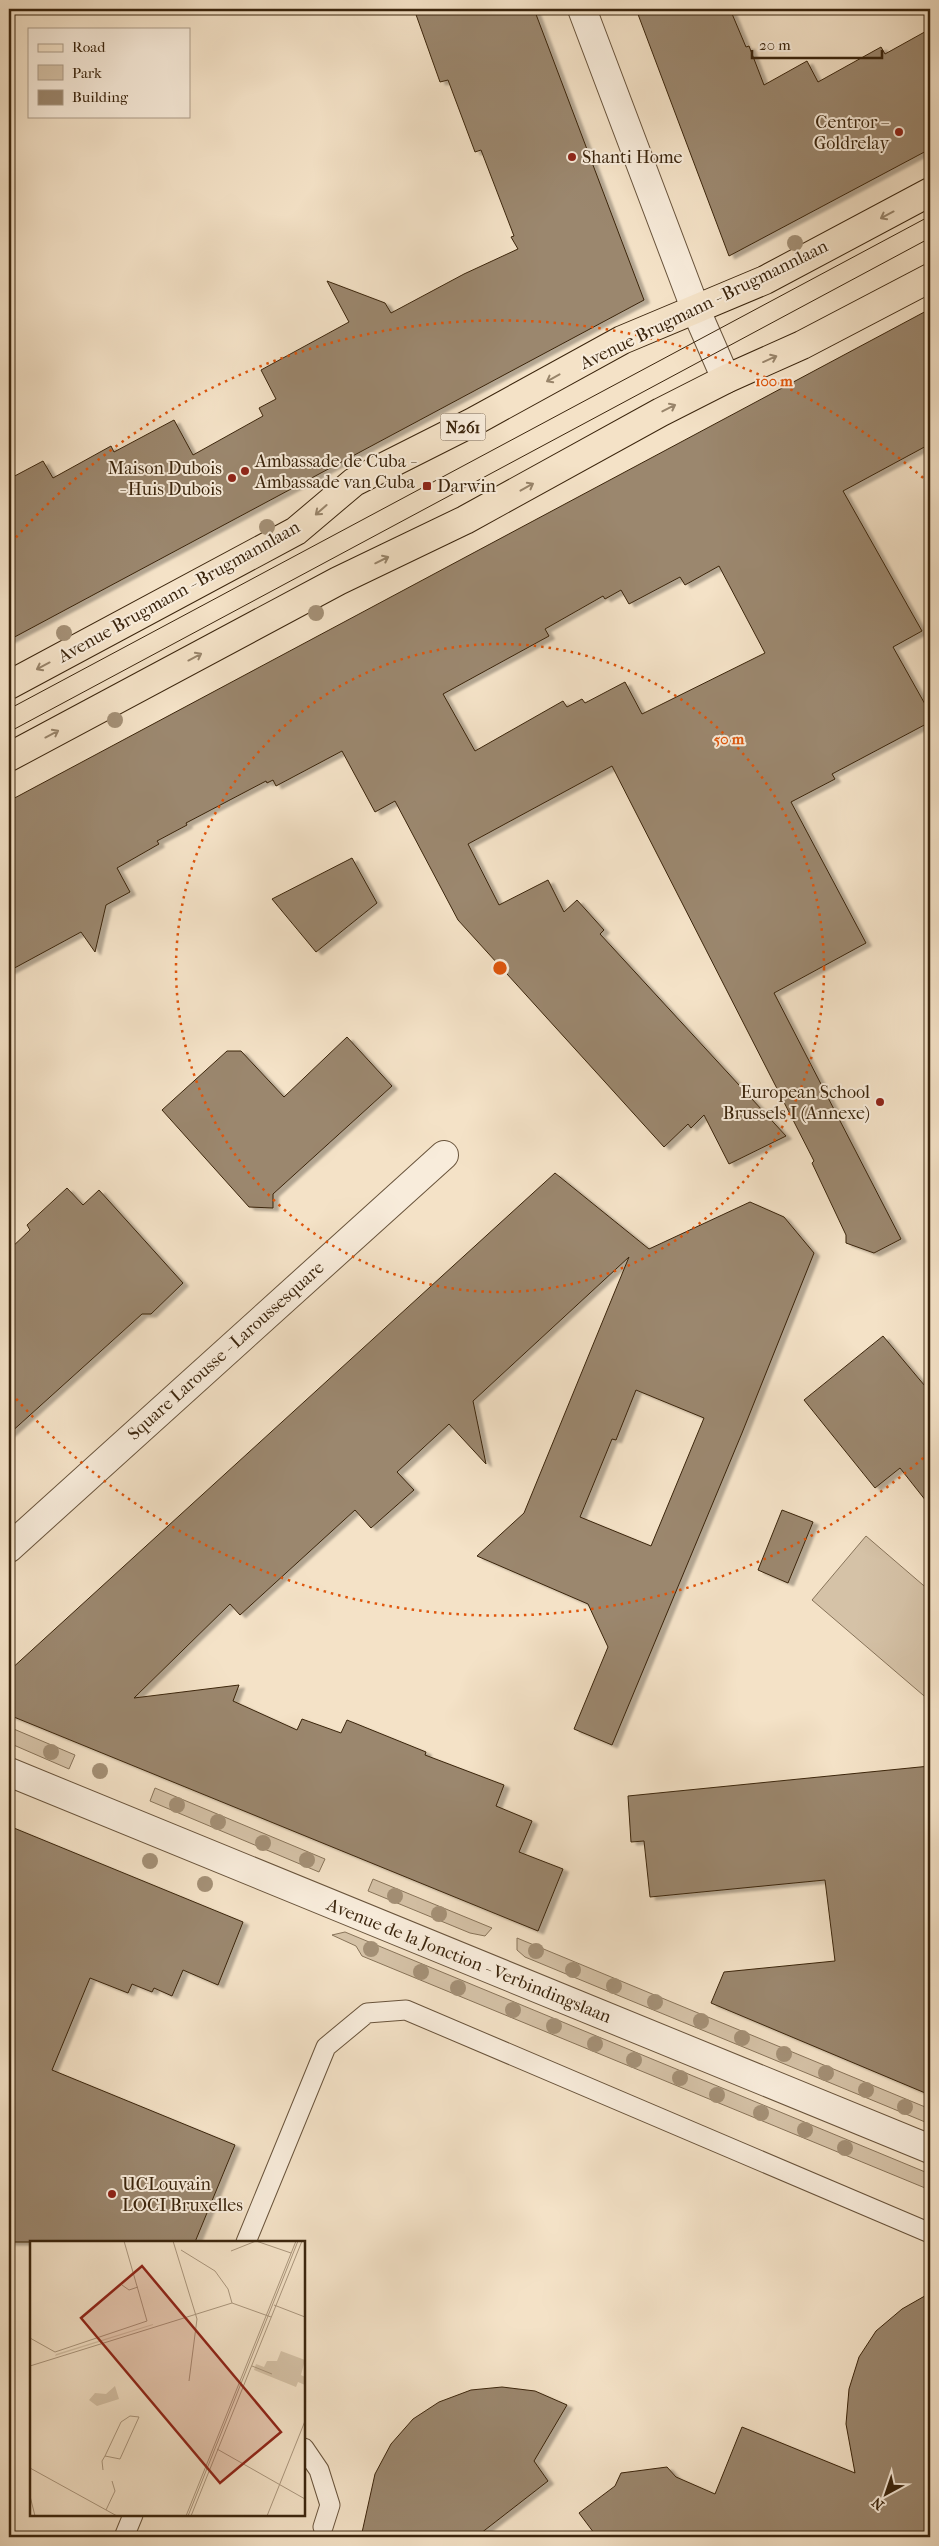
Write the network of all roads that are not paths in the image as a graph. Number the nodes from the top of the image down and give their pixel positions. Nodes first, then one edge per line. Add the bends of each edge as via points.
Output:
1 (582, 9) edge
2 (930, 192) edge
3 (930, 278) edge
4 (695, 308) junction
5 (726, 379) junction
6 (9, 684) edge
7 (9, 757) edge
8 (444, 1155) dead end
9 (9, 1548) edge
10 (9, 1772) edge
11 (930, 2149) edge
12 (930, 2233) edge
13 (246, 2241) edge
14 (305, 2449) edge
15 (133, 2516) edge
16 (324, 2527) dead end
17 (124, 2537) edge

1 - 4 street
2 -> 4 main road, Avenue Brugmann - Brugmannlaan / N261 via 765,280
5 -> 3 main road via 802,345
4 - 5 street
4 -> 6 main road, Avenue Brugmann - Brugmannlaan / N261 via 622,340 473,422 354,482 296,531
7 -> 5 main road via 338,581 465,520
8 - 9 street, Square Larousse - Laroussesquare
10 - 11 street, Avenue de la Jonction - Verbindingslaan
12 - 13 lane via 406,2010 367,2013 326,2046
14 - 16 lane via 319,2470 330,2505
15 - 17 lane

